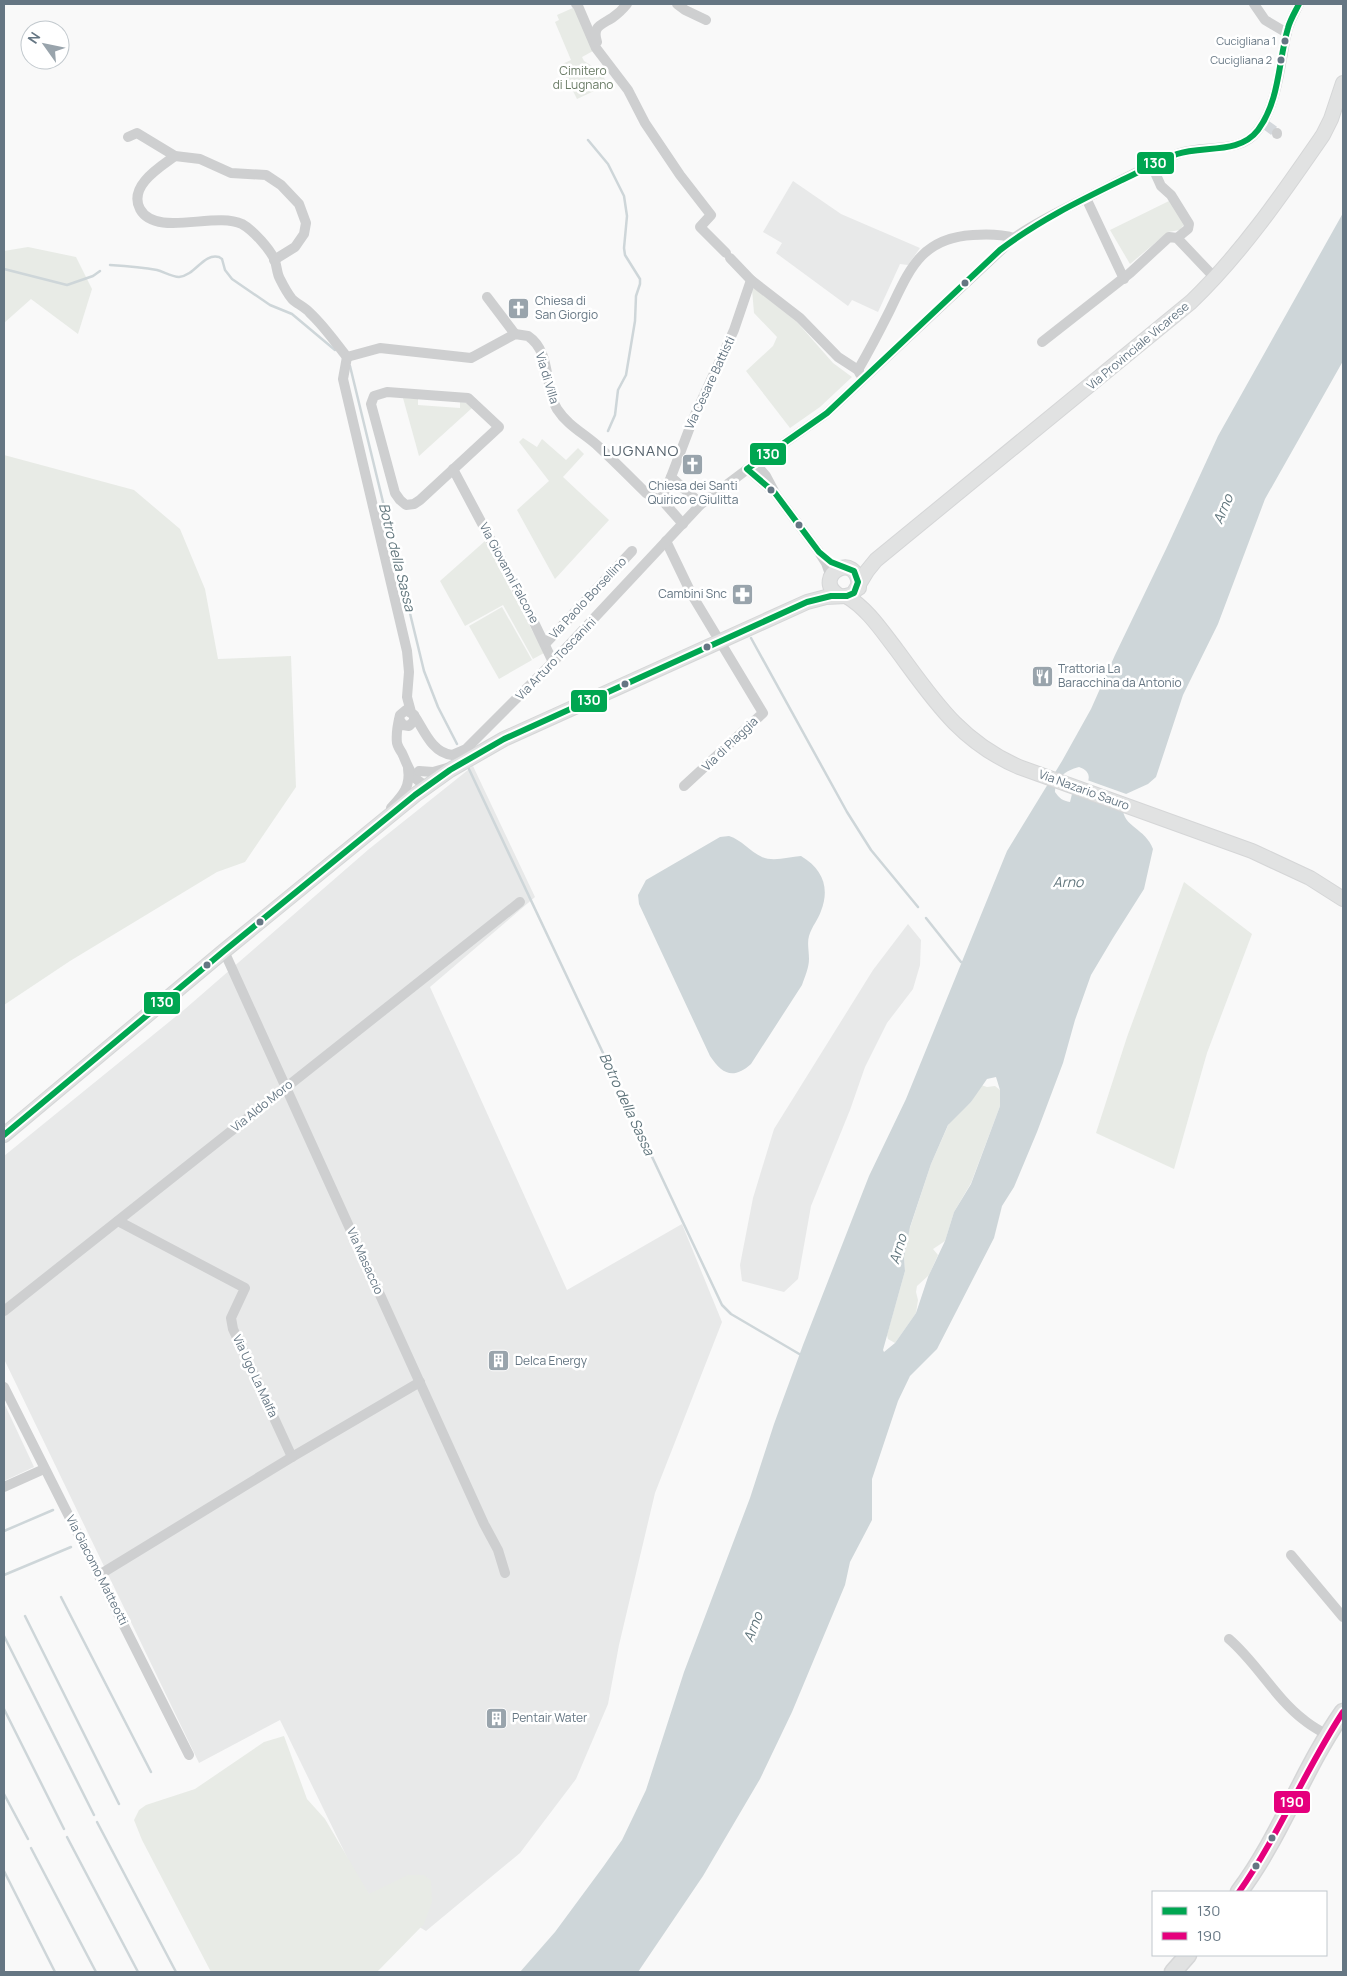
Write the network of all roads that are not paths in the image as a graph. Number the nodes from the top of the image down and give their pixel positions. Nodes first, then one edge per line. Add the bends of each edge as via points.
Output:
1 (576, 4) edge
2 (627, 4) edge
3 (677, 4) edge
4 (1254, 4) edge
5 (1299, 4) edge
6 (706, 20) dead end
7 (1287, 33) junction
8 (601, 55) junction
9 (1343, 83) edge
10 (128, 137) dead end
11 (175, 156) junction
12 (1153, 169) junction
13 (1086, 198) junction
14 (1014, 238) junction
15 (1177, 238) junction
16 (274, 260) junction
17 (1215, 278) junction
18 (1124, 279) junction
19 (751, 280) junction
20 (487, 297) dead end
21 (515, 334) junction
22 (1042, 342) dead end
23 (348, 356) junction
24 (861, 375) junction
25 (766, 455) junction
26 (750, 467) junction
27 (454, 469) junction
28 (766, 476) junction
29 (672, 477) junction
30 (775, 493) junction
31 (661, 499) junction
32 (701, 504) junction
33 (683, 524) junction
34 (666, 541) junction
35 (632, 551) dead end
36 (820, 552) junction
37 (876, 560) junction
38 (848, 568) junction
39 (830, 579) junction
40 (858, 586) junction
41 (842, 596) junction
42 (807, 602) junction
43 (872, 619) junction
44 (720, 642) junction
45 (545, 644) junction
46 (553, 662) junction
47 (407, 718) junction
48 (402, 752) junction
49 (475, 755) junction
50 (408, 768) junction
51 (419, 771) junction
52 (427, 786) junction
53 (684, 786) dead end
54 (372, 830) junction
55 (1343, 899) edge
56 (520, 902) dead end
57 (224, 951) junction
58 (286, 1086) junction
59 (4, 1136) edge
60 (118, 1222) junction
61 (4, 1311) edge
62 (420, 1382) junction
63 (4, 1387) edge
64 (292, 1457) junction
65 (44, 1469) junction
66 (4, 1487) edge
67 (1292, 1556) dead end
68 (505, 1573) dead end
69 (99, 1575) junction
70 (1343, 1617) edge
71 (1230, 1639) dead end
72 (1343, 1712) edge
73 (1327, 1735) junction
74 (189, 1755) dead end
75 (1240, 1891) edge
76 (1187, 1956) edge
77 (1173, 1972) edge

1 - 8 street
2 - 8 street via 597,28 595,36
3 - 6 street
4 - 7 street via 1265,20
5 - 7 street
7 - 12 street, Via Arturo Toscanini via 1264,124 1244,142 1181,153
8 - 19 street via 628,90 645,123 680,175 711,215 700,227
9 - 17 main road, Via Provinciale Vicarese via 1322,135
10 - 11 street via 137,133
11 - 16 street via 200,160 231,173 266,175 290,194 303,213 306,223 304,234 295,247
11 - 16 street via 139,190 137,200 141,210 167,224 210,220 235,222 251,230
12 - 13 street, Via Arturo Toscanini
12 - 15 street via 1161,186 1171,195 1189,224
13 - 14 street, Via Arturo Toscanini
13 - 18 street
14 - 24 street, Via Arturo Toscanini
14 - 24 street via 999,234 967,235 937,243 927,250 907,273
15 - 17 street
15 - 18 street via 1165,240
16 - 23 street via 279,278 292,299 309,311
17 - 37 main road, Via Provinciale Vicarese via 1191,302
18 - 22 street
19 - 24 street via 800,318 838,357
19 - 29 street, Via Cesare Battisti via 734,330 692,419
20 - 21 street
21 - 23 street via 471,358 380,348
21 - 31 street, Via di Villa via 531,338 540,352 553,401 563,418 646,492
23 - 47 street via 343,379 407,651
24 - 25 street, Via Arturo Toscanini via 827,412
25 - 26 street, Via Arturo Toscanini
25 - 28 street
26 - 28 street via 758,467
26 - 30 street
26 - 32 street, Via Arturo Toscanini
27 - 27 street via 414,504 406,505 400,500 371,404 374,396 399,392 468,398 499,426
27 - 45 street, Via Giovanni Falcone
28 - 30 street
29 - 31 street, Via Cesare Battisti
29 - 32 street
30 - 36 street
31 - 33 street, Via di Villa
32 - 33 street, Via Arturo Toscanini
33 - 34 street, Via Arturo Toscanini
34 - 44 street, Via di Piaggia via 692,595
34 - 46 street, Via Arturo Toscanini
35 - 45 street, Via Paolo Borsellino
36 - 38 street via 831,562
36 - 39 street
37 - 38 main road, Via Provinciale Vicarese
37 - 40 main road, Via Provinciale Vicarese
38 - 39 main road via 835,570
38 - 40 main road via 858,578
39 - 41 main road via 831,589
39 - 42 main road
40 - 41 main road via 853,594
40 - 43 main road, Via Nazario Sauro
41 - 42 main road
41 - 43 main road, Via Nazario Sauro
42 - 44 main road
43 - 55 main road, Via Nazario Sauro via 959,728 987,752 1019,767 1273,860
44 - 49 main road
44 - 53 street, Via di Piaggia via 763,713
45 - 46 street, Via Giovanni Falcone
46 - 47 street, Via Arturo Toscanini via 457,754 449,755 438,750 422,728
47 - 48 street via 397,735
48 - 50 street
48 - 51 street
49 - 51 street via 438,772
49 - 52 main road
50 - 52 street via 416,780
50 - 54 street via 405,791
51 - 52 street
52 - 54 main road
54 - 57 main road
56 - 58 street, Via Aldo Moro
57 - 58 street, Via Masaccio
57 - 59 main road
58 - 60 street, Via Aldo Moro
58 - 62 street, Via Masaccio
60 - 61 street, Via Aldo Moro
60 - 64 street, Via Ugo La Malfa via 245,1288 231,1318 233,1329
62 - 64 street
62 - 68 street, Via Masaccio via 498,1550
63 - 65 street, Via Giacomo Matteotti
64 - 69 street
65 - 66 street
65 - 69 street, Via Giacomo Matteotti
67 - 70 street
69 - 74 street, Via Giacomo Matteotti
71 - 73 street via 1303,1720
72 - 73 main road
73 - 75 main road via 1265,1854
76 - 77 main road

